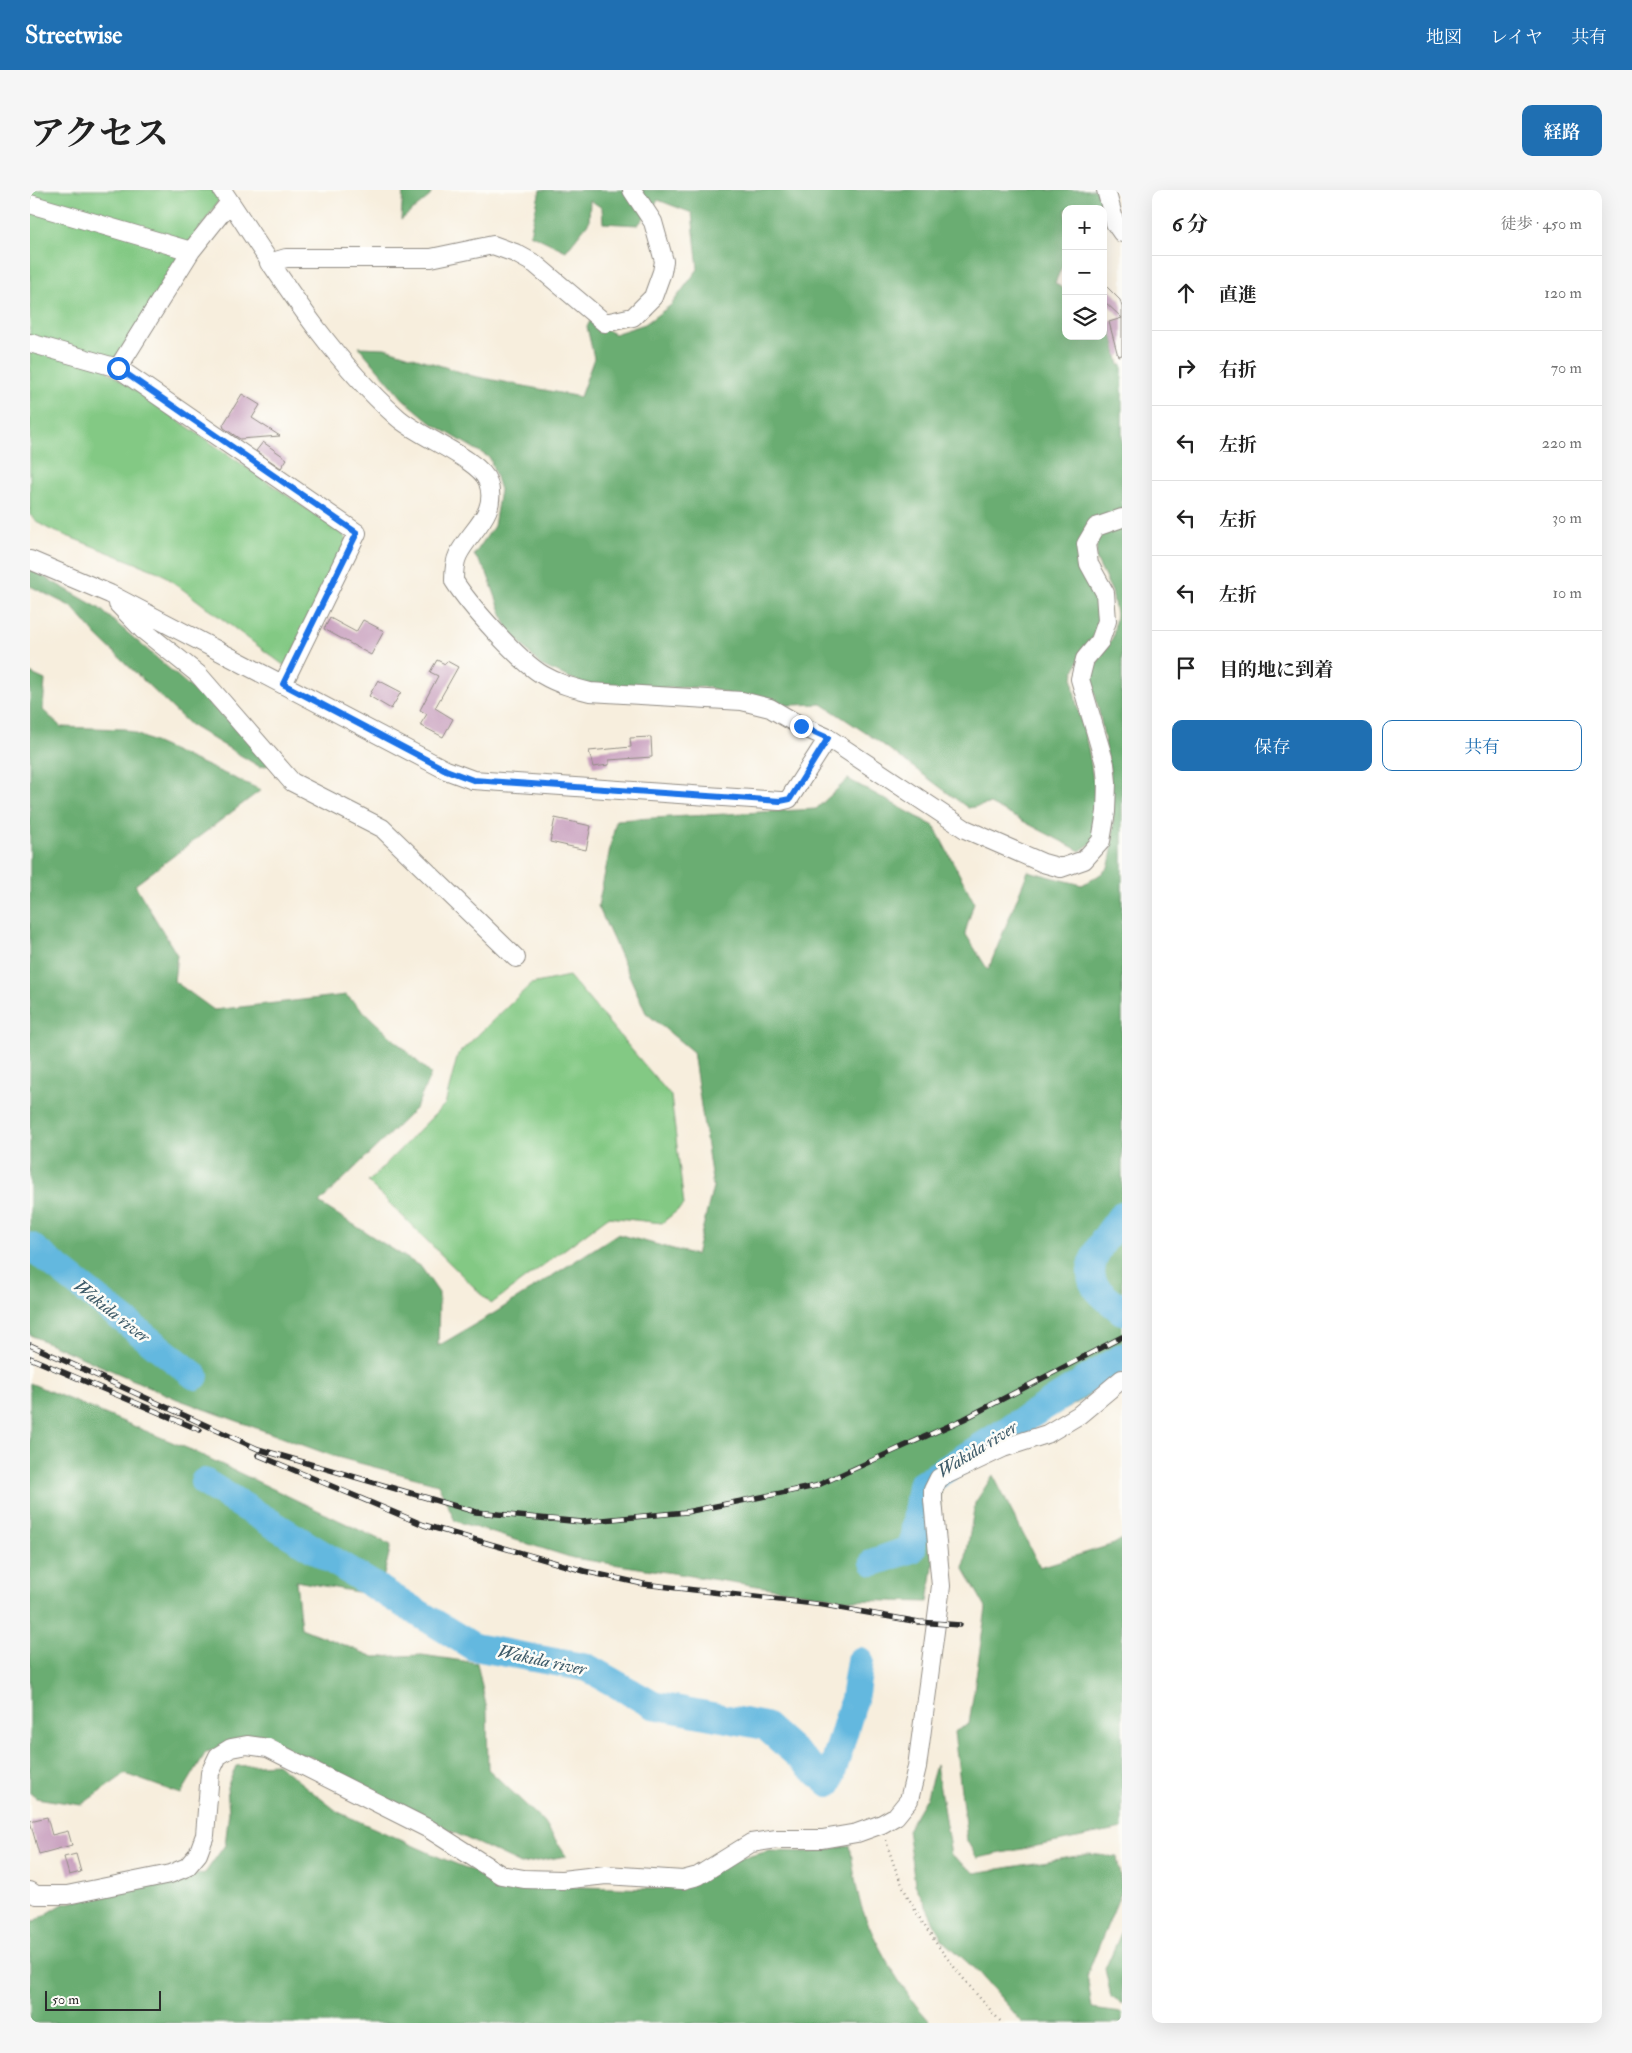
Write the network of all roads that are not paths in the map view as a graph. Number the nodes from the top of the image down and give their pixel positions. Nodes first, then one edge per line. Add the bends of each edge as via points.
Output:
1 (632, 190) edge
2 (1106, 190) edge
3 (226, 196) edge
4 (30, 204) edge
5 (1122, 233) edge
6 (191, 251) junction
7 (269, 263) junction
8 (30, 343) edge
9 (118, 368) junction
10 (1122, 518) edge
11 (30, 560) edge
12 (110, 594) junction
13 (283, 684) junction
14 (828, 738) junction
15 (516, 958) dead end
16 (1122, 1379) edge
17 (30, 1891) edge

1 - 7 street via 653,222 664,261 662,272 653,297 633,317 605,323 535,264 515,252 493,245 431,258 286,258
2 - 5 street via 1115,222
3 - 6 street
3 - 7 street
4 - 6 street
6 - 9 street
7 - 14 street via 332,351 392,412 426,438 470,462 488,481 487,516 458,555 454,581 493,628 542,675 590,692 752,704 770,708
8 - 9 street
9 - 13 street via 357,533
10 - 14 street via 1096,526 1086,544 1089,564 1105,593 1107,621 1100,642 1085,659 1080,679 1108,782 1101,841 1084,860 1061,868 965,829
11 - 12 street
12 - 13 street
12 - 15 street via 143,630 198,674 292,782 382,828
13 - 14 street via 446,770 473,780 780,801 790,799
16 - 17 street via 1079,1415 1047,1434 1003,1448 939,1478 933,1490 933,1500 941,1586 918,1767 909,1800 896,1816 882,1824 822,1839 777,1839 751,1843 698,1876 683,1880 606,1875 562,1880 524,1879 501,1875 429,1829 268,1748 247,1745 231,1748 218,1756 210,1773 205,1835 198,1854 187,1867 170,1874 67,1895 36,1895

